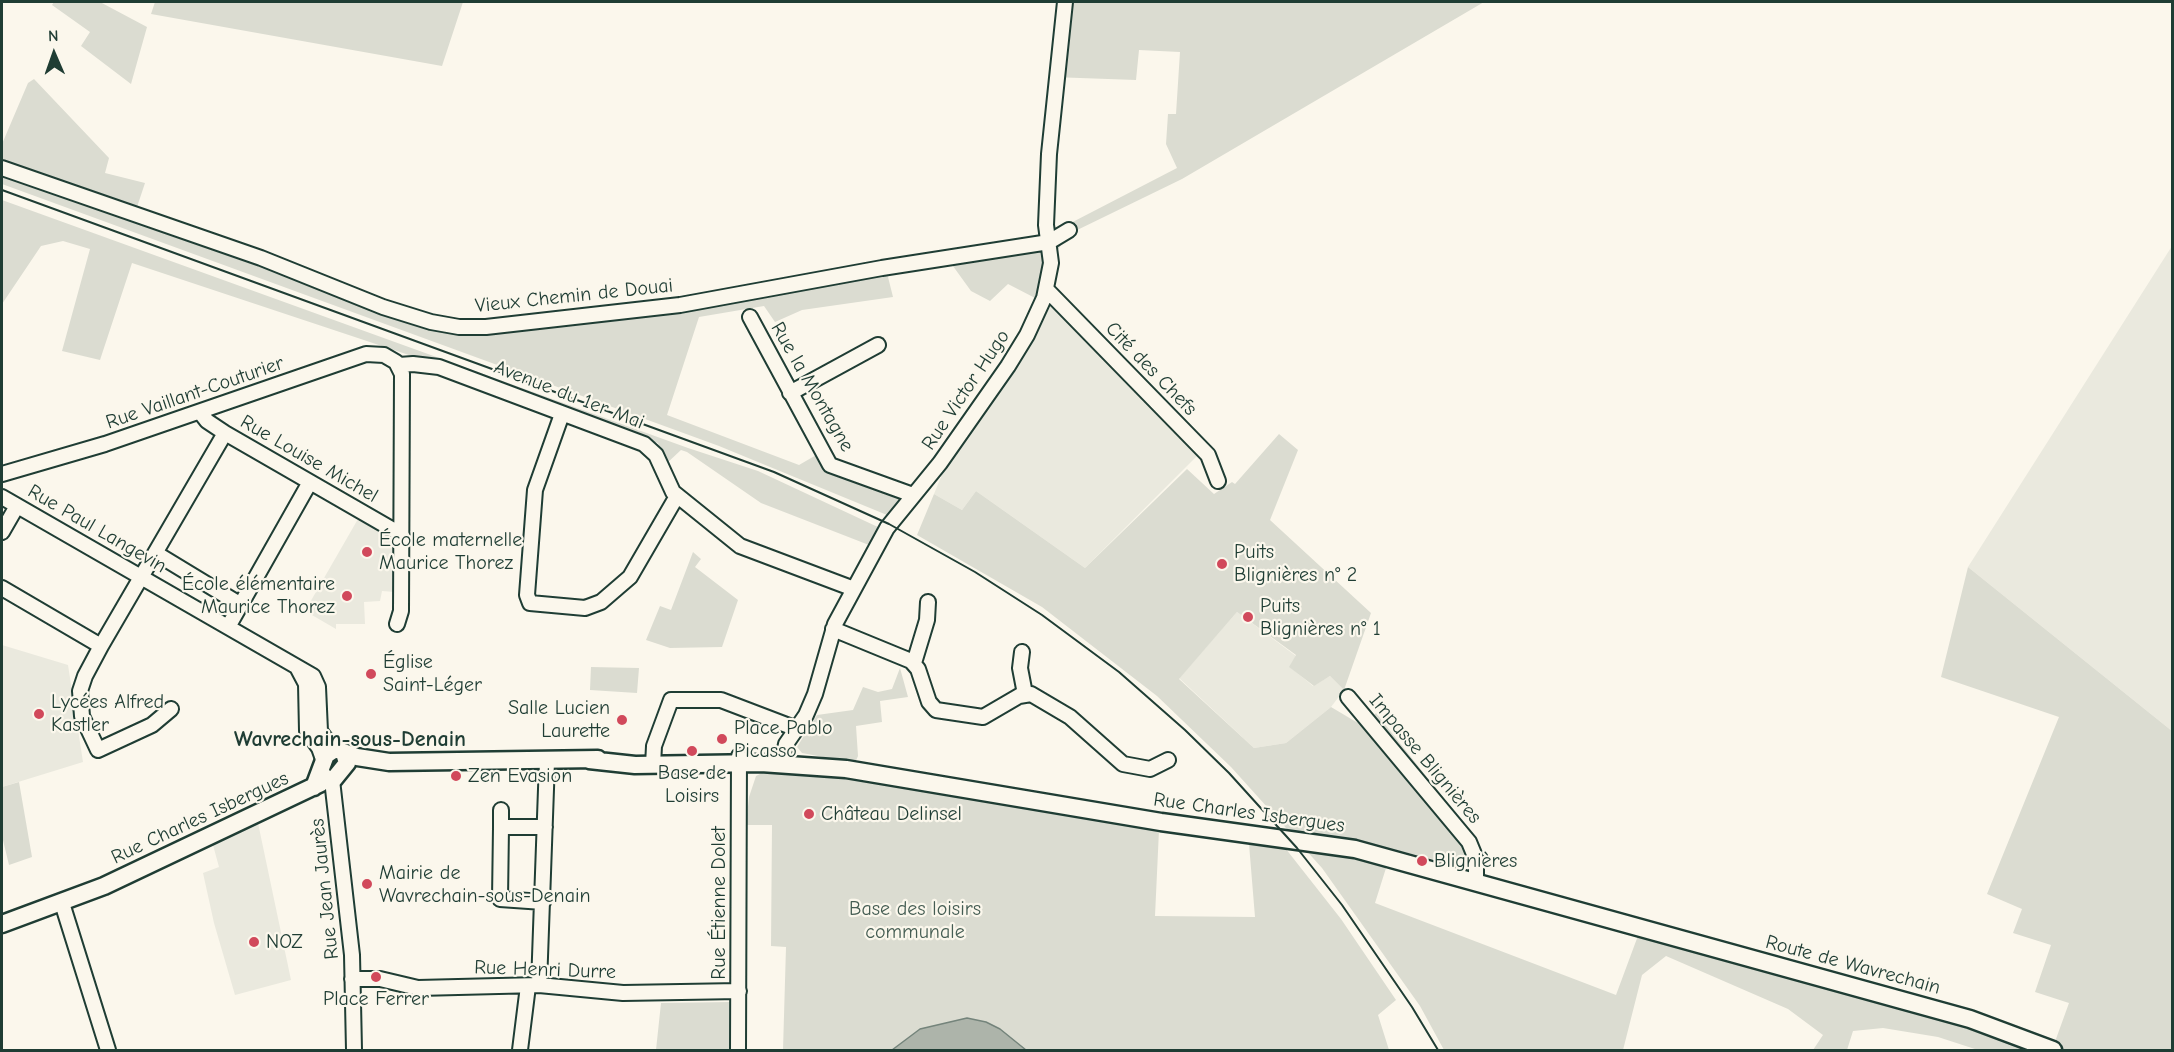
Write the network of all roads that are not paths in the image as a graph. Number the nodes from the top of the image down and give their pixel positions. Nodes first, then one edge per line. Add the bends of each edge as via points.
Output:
1 (1065, 2) edge
2 (2, 168) edge
3 (1069, 230) dead end
4 (1049, 242) junction
5 (1047, 290) junction
6 (750, 317) dead end
7 (878, 345) dead end
8 (399, 365) junction
9 (790, 393) junction
10 (200, 412) junction
11 (562, 414) junction
12 (225, 433) junction
13 (2, 474) edge
14 (1218, 481) dead end
15 (310, 482) junction
16 (913, 495) junction
17 (677, 496) junction
18 (2, 497) edge
19 (17, 506) junction
20 (2, 532) edge
21 (402, 535) junction
22 (157, 554) junction
23 (143, 577) junction
24 (2, 588) edge
25 (854, 589) junction
26 (928, 602) dead end
27 (241, 605) junction
28 (397, 624) dead end
29 (228, 627) junction
30 (833, 629) junction
31 (101, 646) junction
32 (1022, 652) dead end
33 (914, 663) junction
34 (297, 667) junction
35 (1025, 694) junction
36 (1348, 697) dead end
37 (171, 709) dead end
38 (797, 729) junction
39 (341, 751) junction
40 (739, 759) junction
41 (782, 760) junction
42 (1167, 760) dead end
43 (547, 761) junction
44 (652, 761) junction
45 (389, 762) junction
46 (327, 776) junction
47 (501, 810) dead end
48 (501, 826) junction
49 (545, 827) junction
50 (1476, 882) junction
51 (543, 902) junction
52 (62, 903) junction
53 (2, 924) edge
54 (1639, 927) joint
55 (352, 979) junction
56 (534, 986) junction
57 (739, 991) junction
58 (108, 1050) edge
59 (354, 1050) edge
60 (520, 1050) edge
61 (738, 1050) edge
62 (2053, 1050) edge

1 - 4 street, Rue Victor Hugo via 1048,162
2 - 4 street, Vieux Chemin de Douai via 261,258 402,313 466,328 680,305
3 - 4 street, Vieux Chemin de Douai
4 - 5 street, Rue Victor Hugo via 1051,270
5 - 14 street, Cité des Chefs via 1208,456
5 - 16 street, Rue Victor Hugo via 1012,360
6 - 9 street, Rue la Montagne
7 - 9 street
8 - 10 street, Rue Vaillant-Couturier via 384,355 366,354
8 - 11 street, Avenue du 1er Mai via 439,367
8 - 21 street
9 - 16 street, Rue la Montagne via 830,465
10 - 12 street, Rue Louise Michel
10 - 13 street, Rue Vaillant-Couturier
11 - 17 street, Avenue du 1er Mai via 648,446
11 - 17 street via 535,490 527,596 530,603 585,608 602,602 630,577
12 - 15 street, Rue Louise Michel
12 - 22 street
15 - 21 street, Rue Louise Michel
15 - 27 street
16 - 25 street, Rue Victor Hugo via 889,524
17 - 25 street, Avenue du 1er Mai via 745,549
18 - 19 street, Rue Paul Langevin
19 - 20 street
19 - 23 street, Rue Paul Langevin
21 - 28 street via 401,611
22 - 23 street
22 - 27 street, Rue Paul Langevin
23 - 29 street, Rue Paul Langevin
23 - 31 street
24 - 31 street
25 - 30 street, Rue Victor Hugo
26 - 33 street via 927,620
27 - 29 street
29 - 34 street, Rue Paul Langevin
30 - 33 street
30 - 38 street, Rue Victor Hugo via 815,694
31 - 37 street via 85,676 80,696 82,716 98,750 152,725
32 - 35 street via 1020,668
33 - 35 street via 931,706 940,712 983,717
34 - 39 street, Rue Paul Langevin via 317,680 320,731
34 - 46 street via 306,684 307,731 319,748
35 - 42 street via 1070,717 1123,764 1150,769
36 - 50 street, Impasse Blignières via 1469,842 1476,859
38 - 41 street, Rue Victor Hugo via 786,744
38 - 44 street via 721,700 673,699 668,703
39 - 45 main road, Rue Charles Isbergues
39 - 46 main road via 347,762
40 - 41 main road, Rue Charles Isbergues
40 - 44 main road, Rue Charles Isbergues
40 - 57 street, Rue Étienne Dolet
41 - 50 main road, Rue Charles Isbergues via 1161,822 1326,844
43 - 44 main road, Rue Charles Isbergues
43 - 45 main road, Rue Charles Isbergues
43 - 49 street
45 - 46 main road, Rue Charles Isbergues
46 - 52 main road, Rue Charles Isbergues
46 - 55 street, Rue Jean Jaurès
47 - 48 street
48 - 49 street
48 - 51 street via 500,899
49 - 51 street
50 - 54 main road, Rue Charles Isbergues
51 - 56 street
52 - 53 main road, Rue Charles Isbergues
52 - 58 street
54 - 62 main road, Route de Wavrechain via 1970,1019
55 - 56 street, Rue Henri Durre via 380,979 412,988
55 - 59 street, Rue Jean Jaurès
56 - 57 street, Rue Henri Durre via 623,993
56 - 60 street
57 - 61 street, Rue Étienne Dolet

